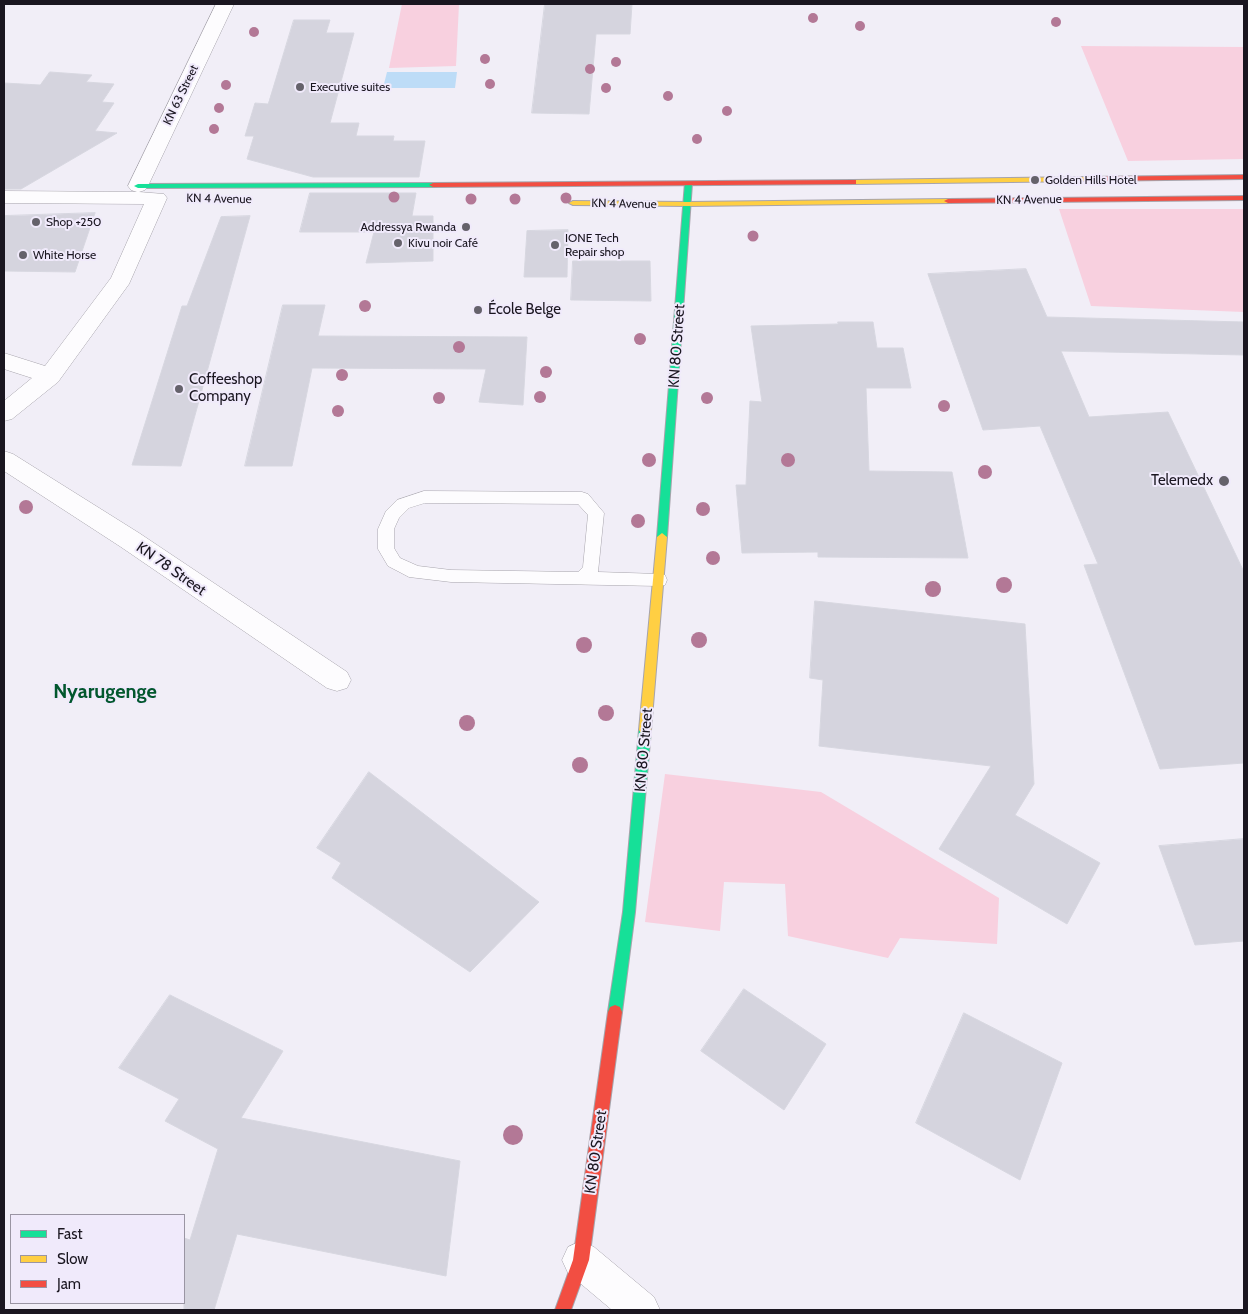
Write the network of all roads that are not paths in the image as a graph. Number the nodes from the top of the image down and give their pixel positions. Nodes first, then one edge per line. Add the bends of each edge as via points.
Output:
1 (225, 4) edge
2 (1244, 177) edge
3 (688, 184) junction
4 (4, 186) edge
5 (138, 186) junction
6 (4, 197) edge
7 (161, 198) junction
8 (1244, 198) edge
9 (560, 203) dead end
10 (688, 204) junction
11 (4, 361) edge
12 (50, 376) junction
13 (4, 413) edge
14 (4, 460) edge
15 (582, 578) junction
16 (659, 580) junction
17 (337, 680) dead end
18 (581, 1260) junction
19 (563, 1310) edge
20 (641, 1310) edge

1 - 5 street, KN 63 Street
2 - 3 street, KN 4 Avenue
3 - 5 street, KN 4 Avenue
3 - 10 street, KN 80 Street
4 - 5 street
5 - 7 street
6 - 7 street
7 - 12 street via 120,279
8 - 10 street, KN 4 Avenue
9 - 10 street, KN 4 Avenue
10 - 16 street, KN 80 Street
11 - 12 street
12 - 13 street
14 - 17 street, KN 78 Street via 72,500
15 - 15 lane via 451,576 415,572 394,562 386,549 386,529 392,515 403,504 424,497 582,498 596,513 591,570
15 - 16 lane
16 - 18 street, KN 80 Street via 629,912
18 - 19 street, KN 80 Street
18 - 20 street

